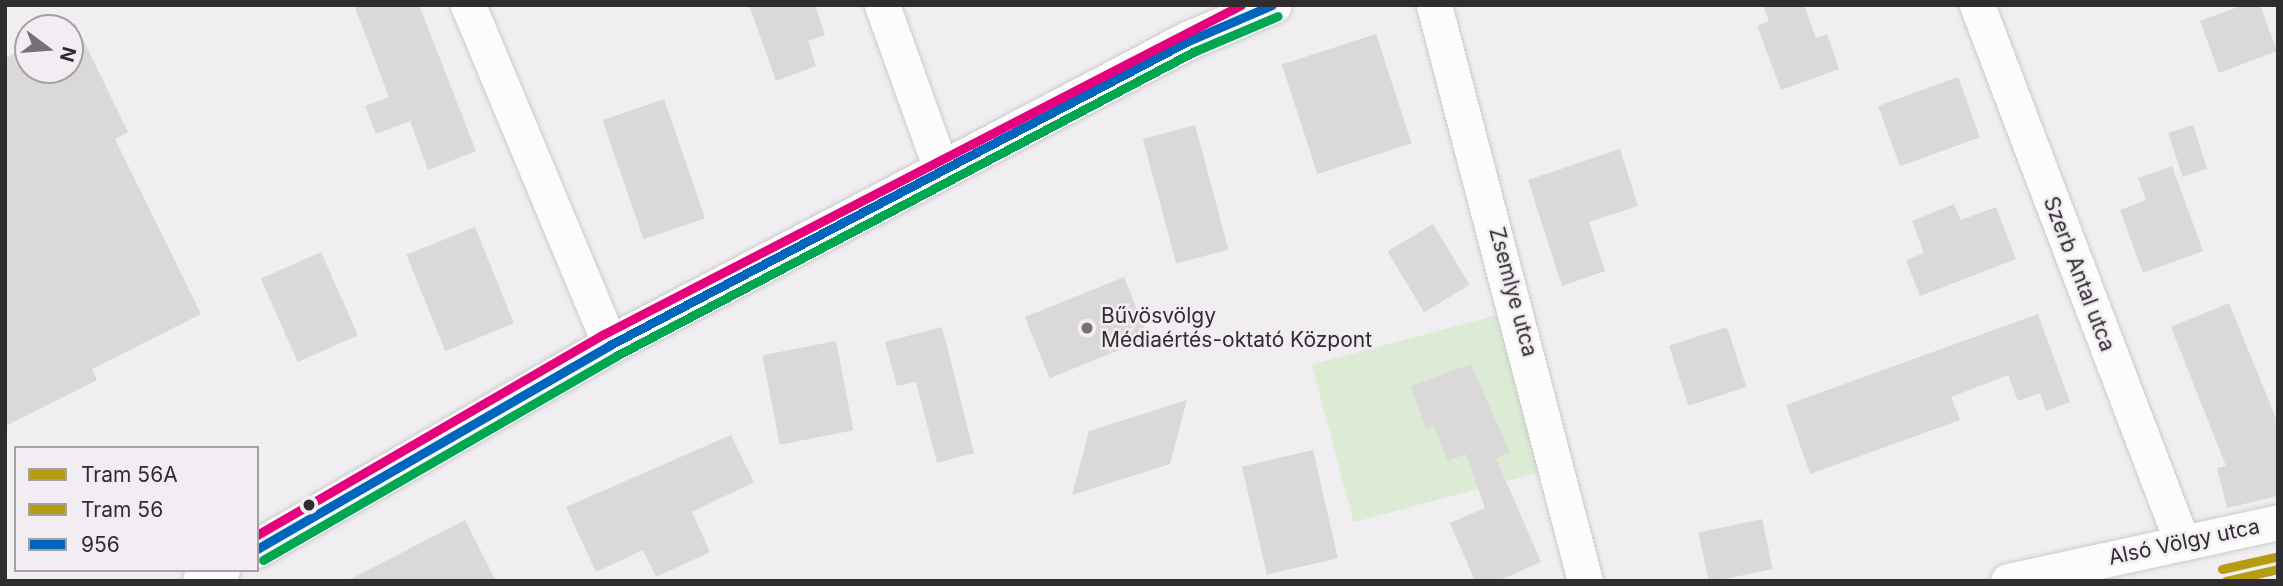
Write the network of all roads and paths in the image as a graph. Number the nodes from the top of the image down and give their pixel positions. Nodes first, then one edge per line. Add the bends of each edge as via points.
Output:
1 (468, 5) edge
2 (882, 5) edge
3 (1273, 5) edge
4 (1434, 5) edge
5 (1977, 5) edge
6 (942, 169) junction
7 (610, 345) junction
8 (2278, 522) edge
9 (2182, 542) junction
10 (259, 548) edge
11 (1585, 581) edge
12 (2008, 581) edge

1 - 7 street
2 - 6 street
3 - 6 main road via 1188,41
4 - 11 street, Zsemlye utca
5 - 9 street, Szerb Antal utca
6 - 7 main road
7 - 10 main road
8 - 9 street, Alsó Völgy utca
9 - 12 street, Alsó Völgy utca

